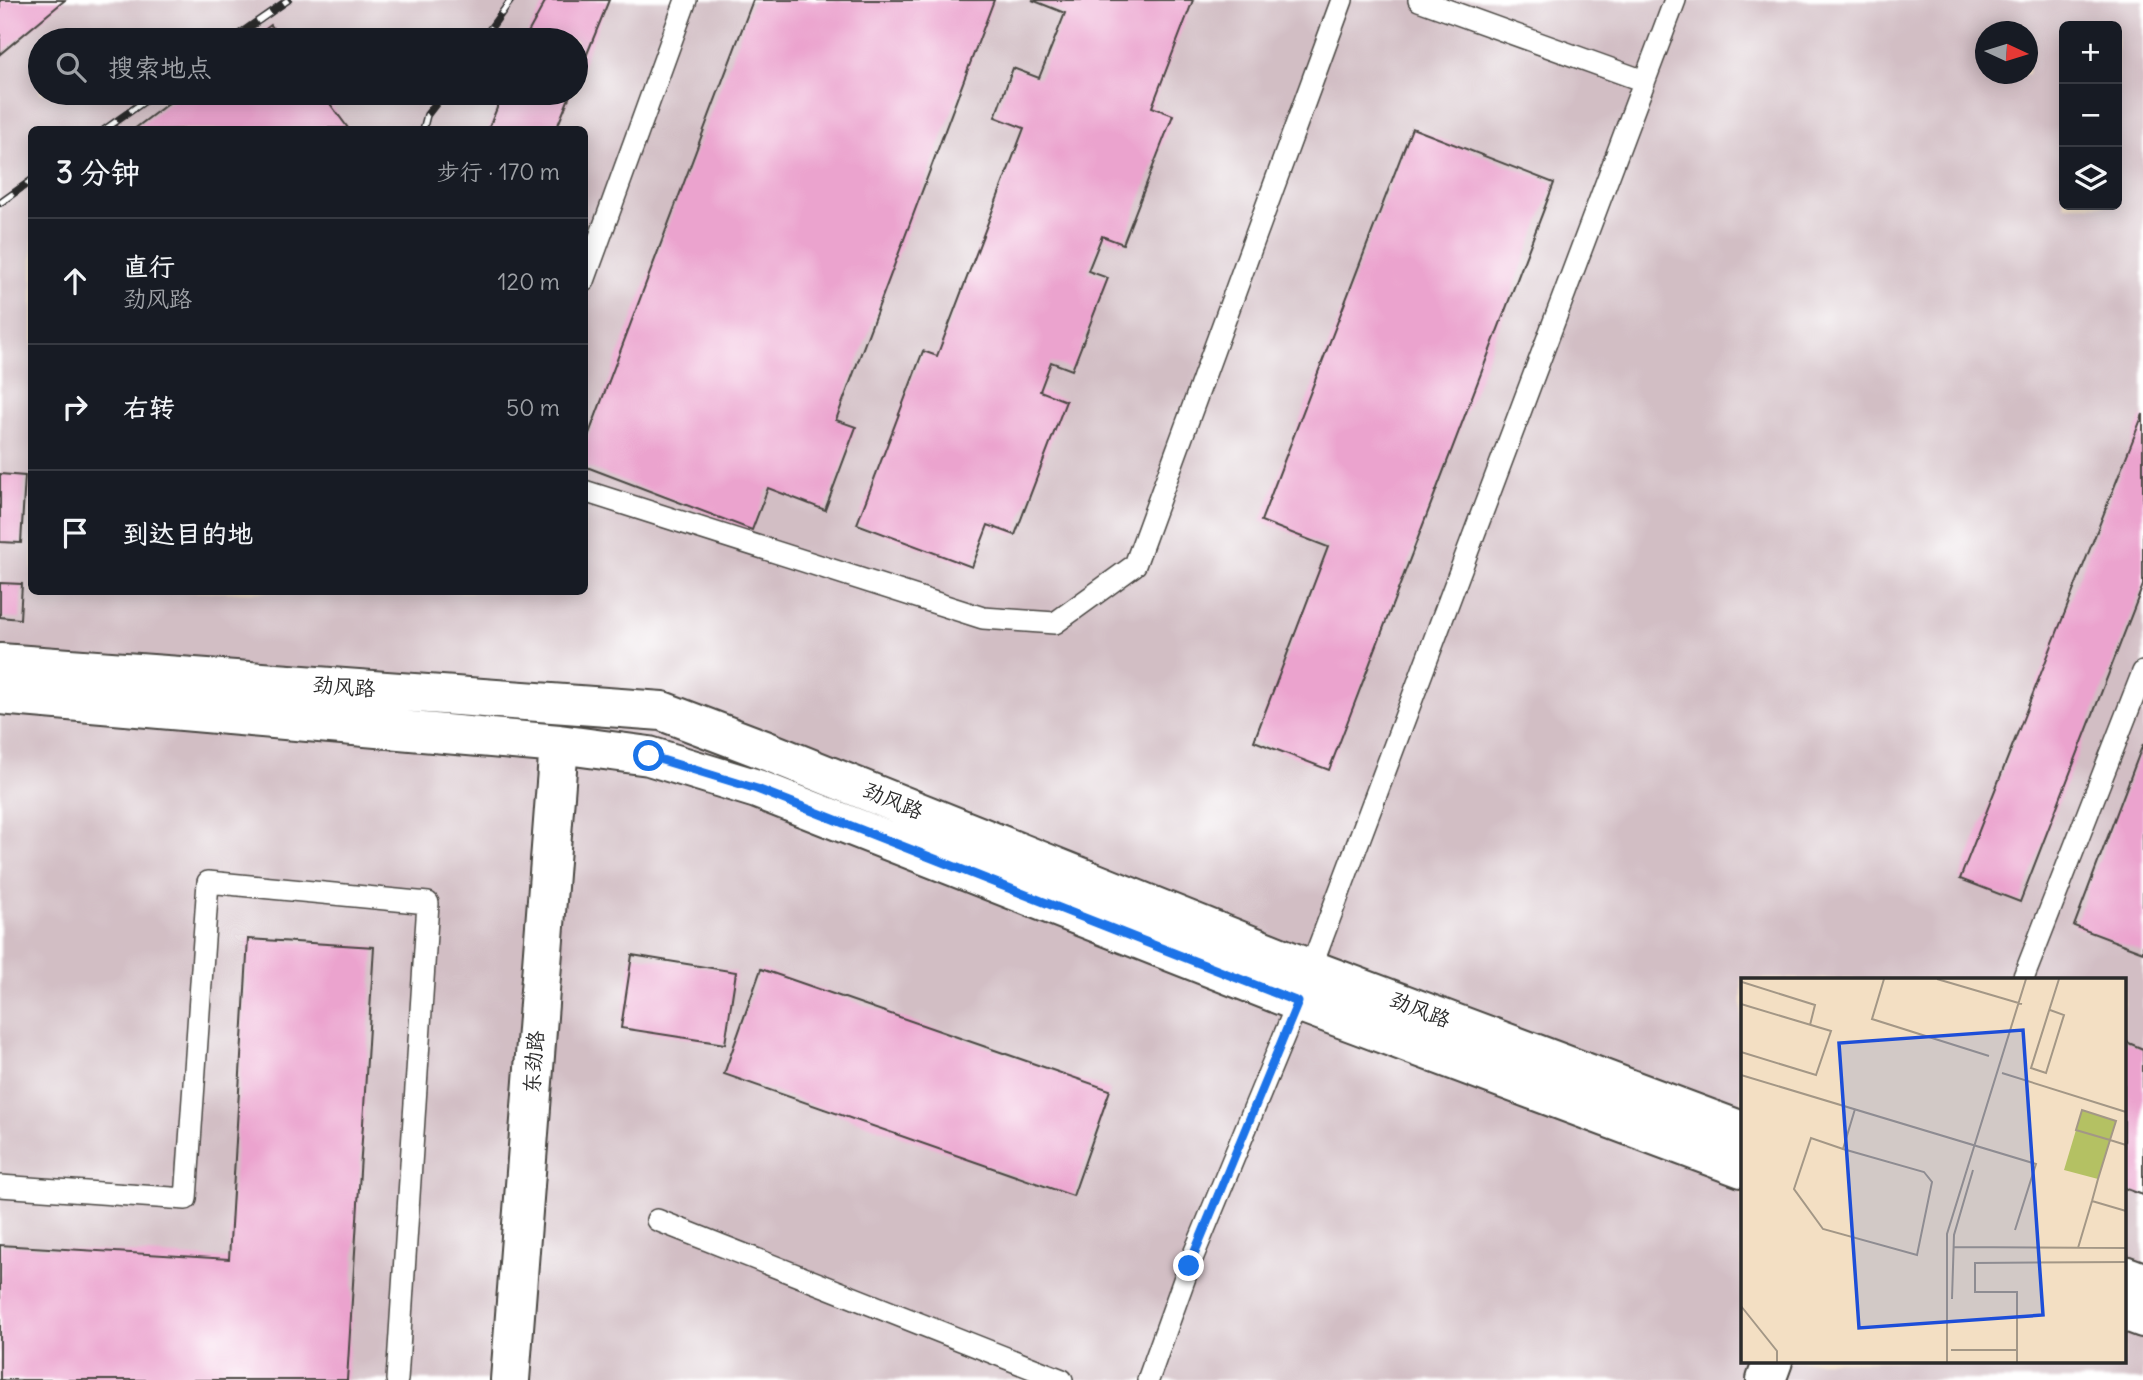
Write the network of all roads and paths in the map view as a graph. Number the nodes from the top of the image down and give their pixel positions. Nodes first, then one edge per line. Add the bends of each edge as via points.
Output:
1 (686, 0) edge
2 (1342, 0) edge
3 (1419, 0) edge
4 (1675, 0) edge
5 (1644, 82) junction
6 (588, 270) edge
7 (588, 492) edge
8 (0, 663) edge
9 (2143, 672) edge
10 (0, 695) edge
11 (558, 744) junction
12 (2022, 978) edge
13 (1304, 985) junction
14 (1741, 1131) edge
15 (1741, 1168) edge
16 (0, 1186) edge
17 (657, 1220) dead end
18 (2126, 1276) edge
19 (2143, 1282) edge
20 (2126, 1312) edge
21 (2143, 1318) edge
22 (1773, 1362) edge
23 (397, 1380) edge
24 (510, 1380) edge
25 (1062, 1380) edge
26 (1148, 1380) edge
27 (1766, 1380) edge

1 - 6 lane
2 - 7 lane via 1135,565 1055,623 982,618
3 - 5 lane
4 - 5 lane
5 - 13 lane
8 - 13 street, 劲风路 via 662,711 762,749
9 - 12 lane
10 - 11 street, 劲风路
11 - 13 street, 劲风路 via 649,756 757,789
11 - 24 street, 东劲路
13 - 14 street, 劲风路
13 - 15 street, 劲风路
13 - 26 lane via 1189,1266
16 - 23 lane via 186,1199 208,882 428,903
17 - 25 lane
18 - 19 street
20 - 21 street
22 - 27 street

